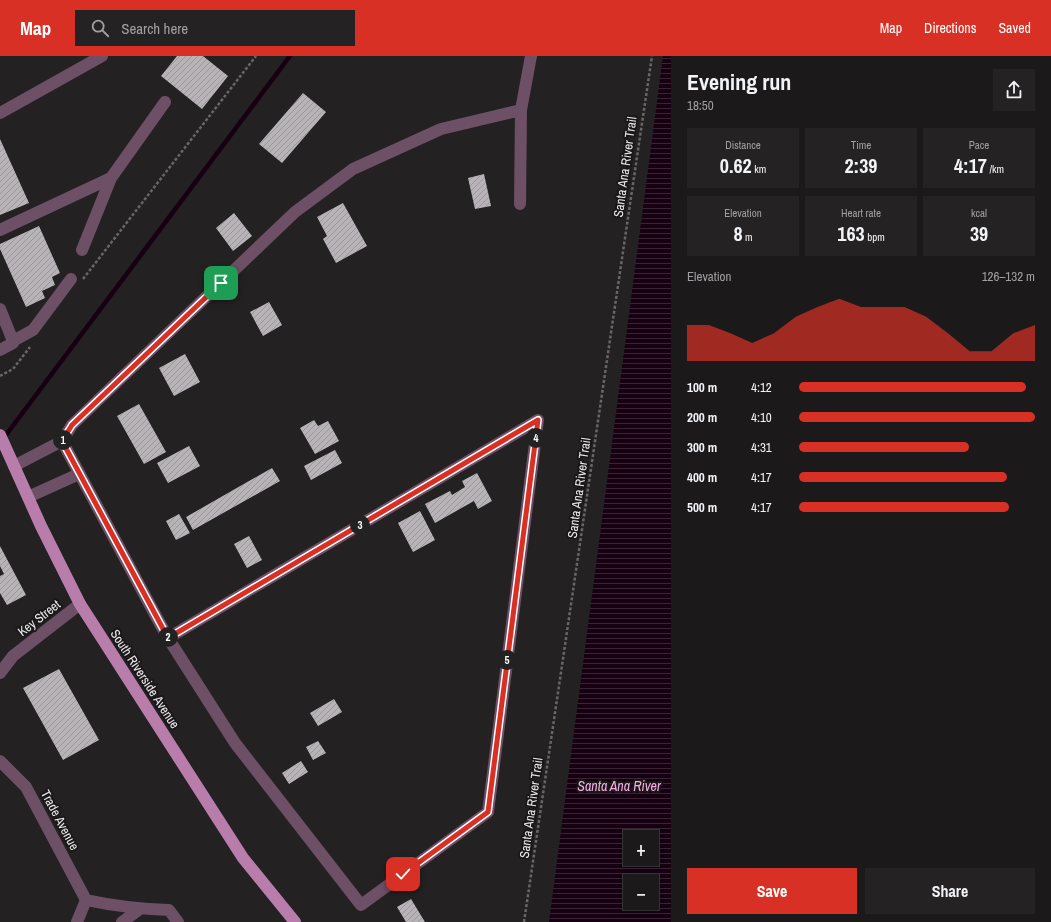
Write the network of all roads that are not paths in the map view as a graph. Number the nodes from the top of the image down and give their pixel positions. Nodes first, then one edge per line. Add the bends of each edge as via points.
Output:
1 (102, 56) edge
2 (531, 56) edge
3 (165, 102) dead end
4 (521, 110) junction
5 (0, 113) edge
6 (111, 178) junction
7 (520, 204) dead end
8 (0, 230) edge
9 (82, 250) dead end
10 (76, 281) road end
11 (0, 309) edge
12 (13, 341) junction
13 (0, 350) edge
14 (0, 435) edge
15 (62, 441) junction
16 (14, 466) junction
17 (79, 474) junction
18 (28, 497) junction
19 (80, 604) junction
20 (168, 638) junction
21 (0, 673) edge
22 (0, 761) edge
23 (86, 900) junction
24 (140, 908) junction
25 (77, 922) edge
26 (122, 922) edge
27 (178, 922) edge
28 (295, 922) edge

1 - 5 street
2 - 4 street
3 - 6 street
4 - 7 street
4 - 15 street via 441,129 353,169 295,212 72,425
6 - 8 street
6 - 9 street
10 - 12 street via 33,330
11 - 12 street
12 - 13 street via 11,346
14 - 16 main road, South Riverside Avenue
15 - 16 street
15 - 17 street
16 - 18 main road, South Riverside Avenue
17 - 18 street
17 - 20 street
18 - 19 main road, South Riverside Avenue
19 - 21 street, Key Street via 13,656
19 - 28 main road, South Riverside Avenue via 243,858
20 - 20 street via 235,743 361,905 488,812 538,420
22 - 23 street, Trade Avenue via 26,787
23 - 24 street
23 - 25 street
24 - 26 street
24 - 27 street via 170,910

